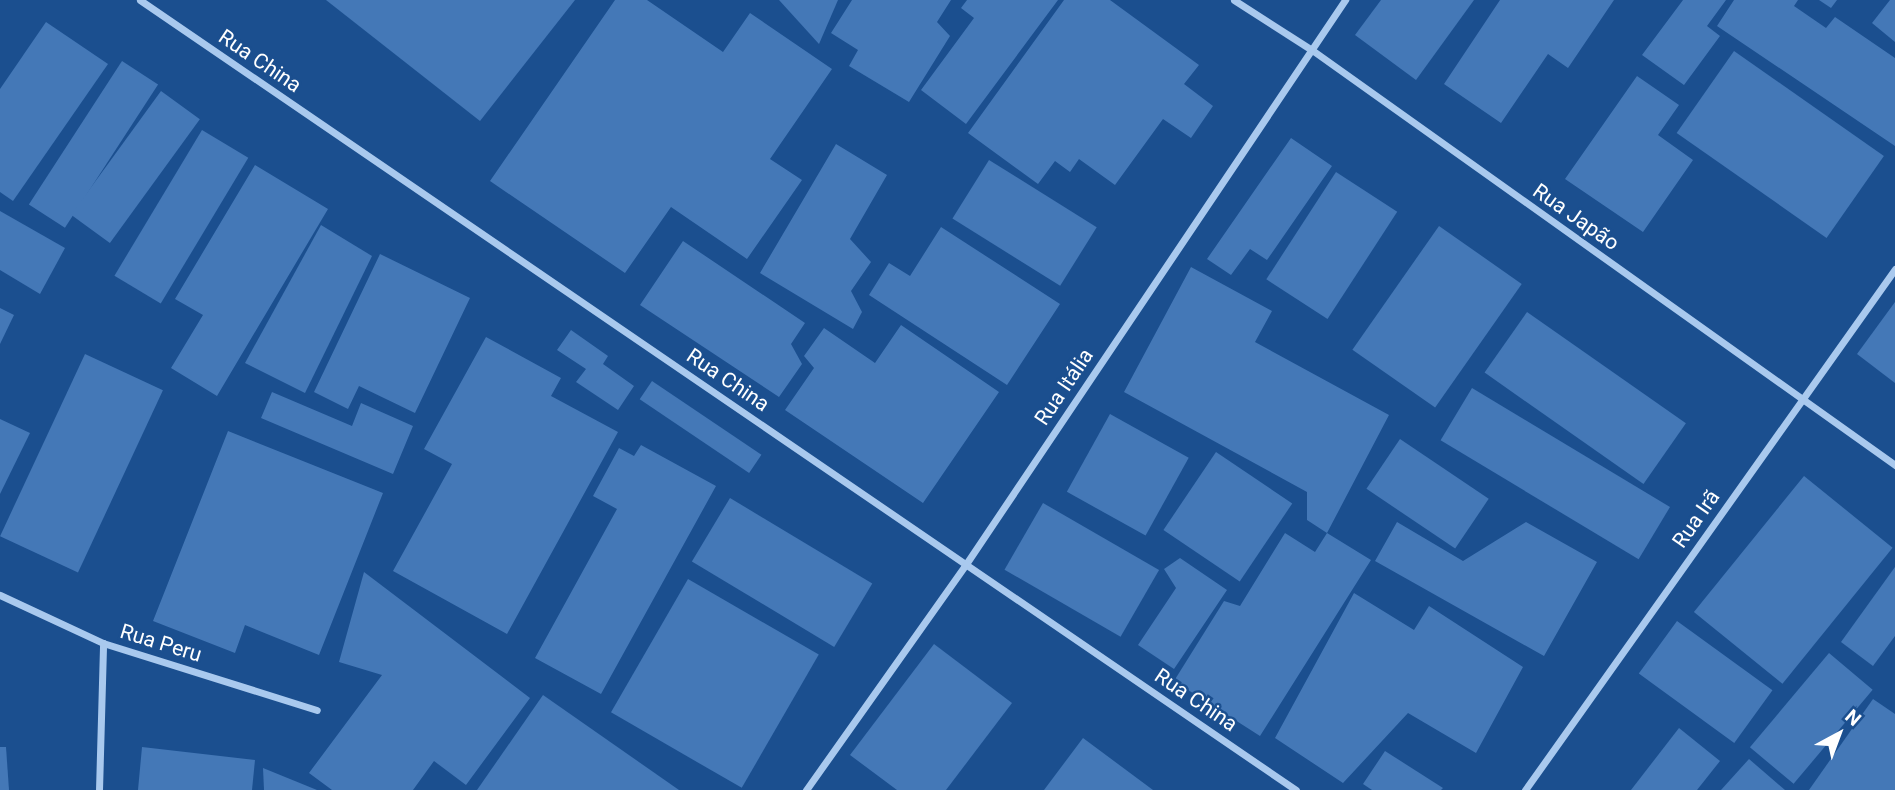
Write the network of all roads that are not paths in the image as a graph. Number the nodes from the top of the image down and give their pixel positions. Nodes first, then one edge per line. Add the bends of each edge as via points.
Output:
1 (140, 0) edge
2 (1234, 0) edge
3 (1345, 0) edge
4 (1312, 50) junction
5 (1895, 269) edge
6 (1802, 400) junction
7 (1895, 465) edge
8 (966, 564) junction
9 (0, 595) edge
10 (103, 643) junction
11 (317, 710) dead end
12 (99, 790) edge
13 (806, 790) edge
14 (1296, 790) edge
15 (1525, 790) edge

1 - 8 street, Rua China
2 - 4 street, Rua Japão
3 - 4 street, Rua Itália
4 - 6 street, Rua Japão
4 - 8 street, Rua Itália
5 - 6 street, Rua Irã
6 - 7 street, Rua Japão
6 - 15 street, Rua Irã
8 - 13 street, Rua Itália
8 - 14 street, Rua China
9 - 10 street, Rua Peru
10 - 11 street, Rua Peru
10 - 12 street

